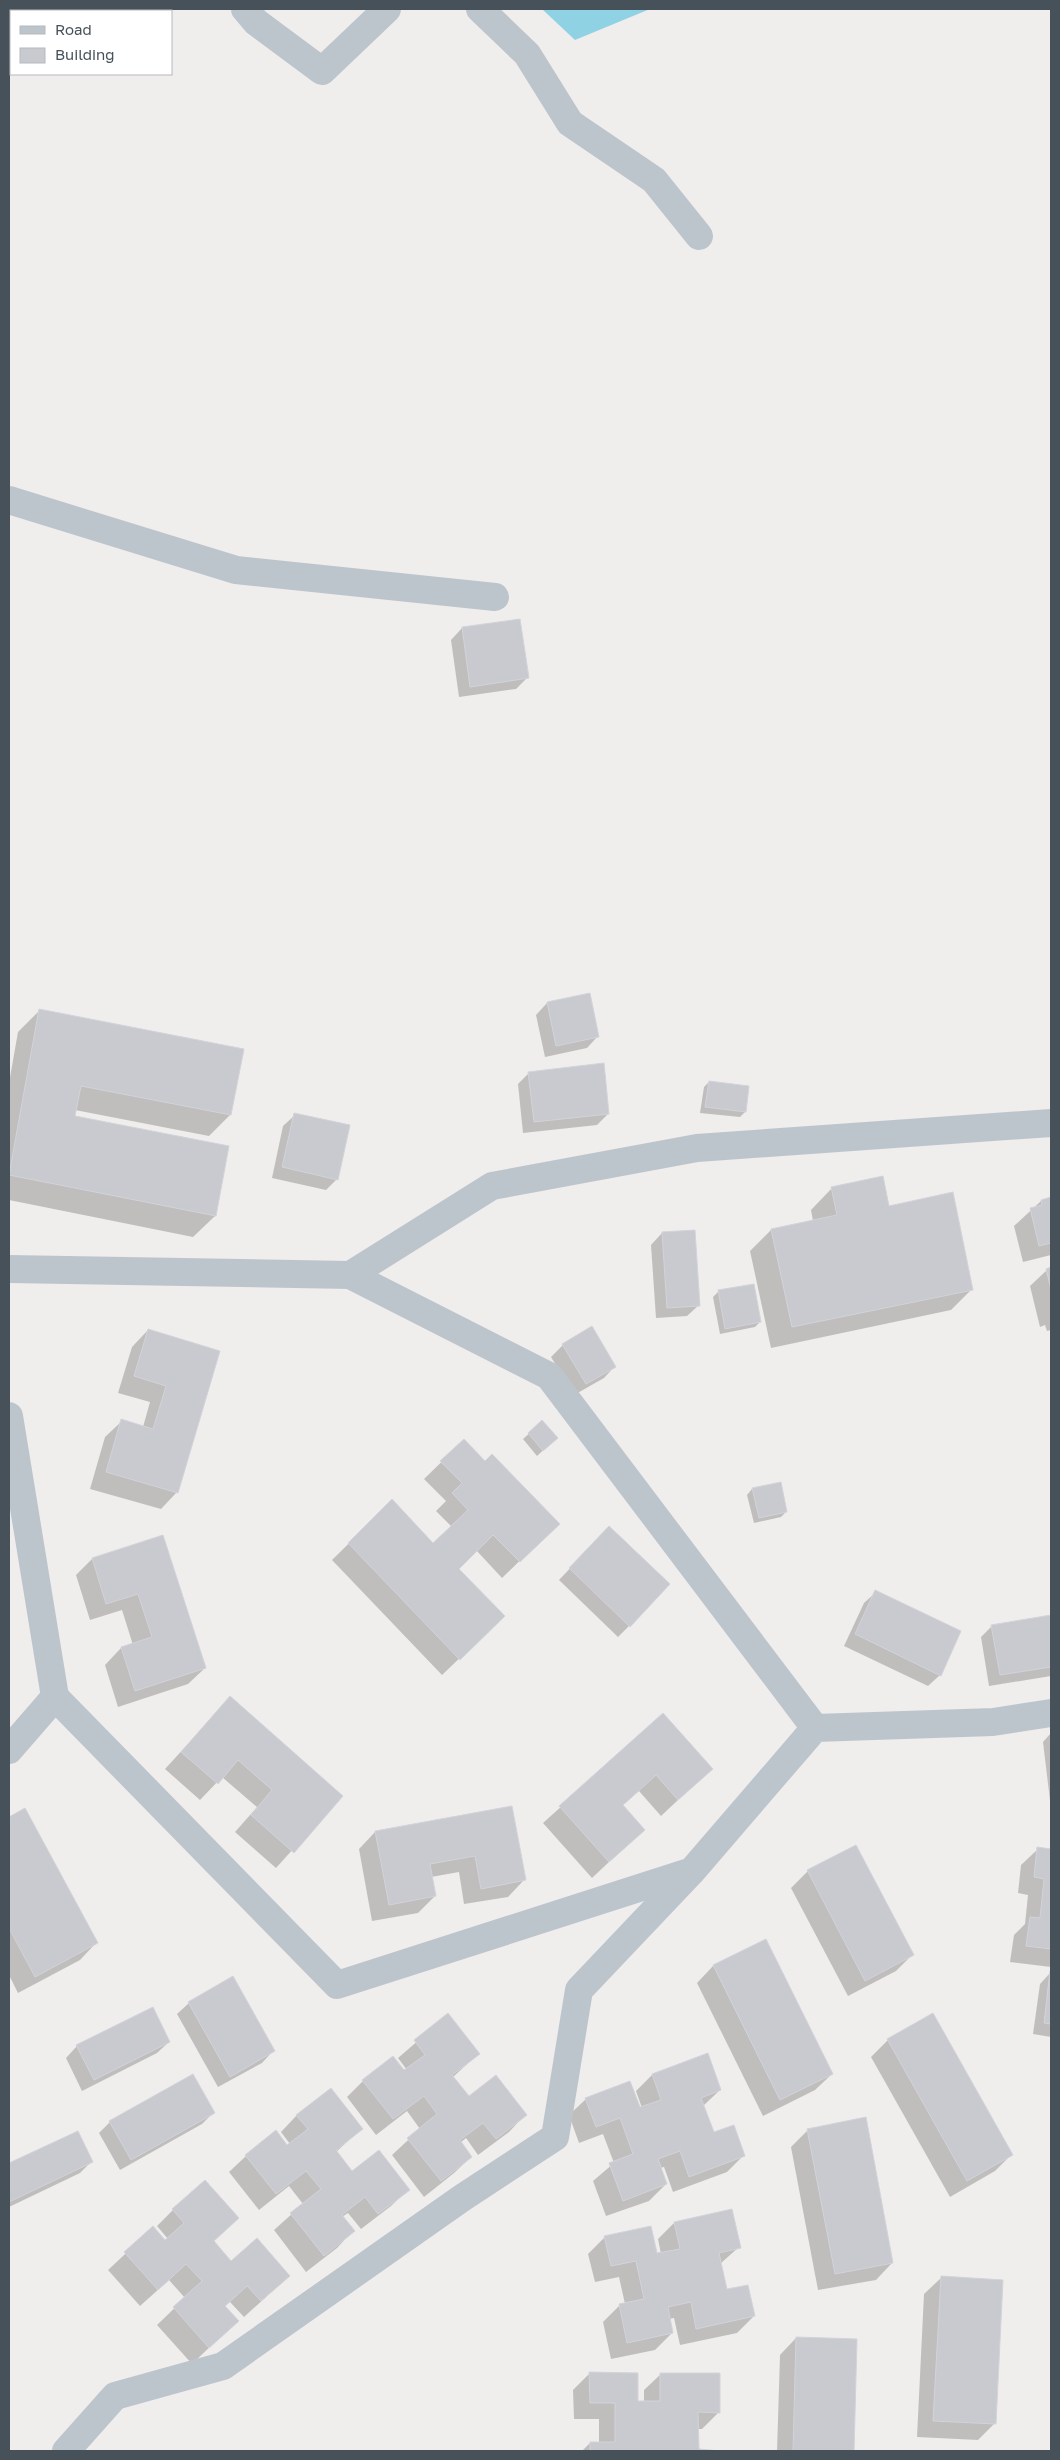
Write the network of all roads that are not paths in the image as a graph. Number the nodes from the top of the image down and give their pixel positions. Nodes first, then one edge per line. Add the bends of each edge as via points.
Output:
1 (245, 9) edge
2 (387, 9) edge
3 (480, 9) edge
4 (699, 236) dead end
5 (9, 500) edge
6 (495, 597) dead end
7 (1051, 1123) edge
8 (9, 1270) edge
9 (350, 1275) junction
10 (9, 1416) edge
11 (55, 1697) junction
12 (1051, 1713) edge
13 (814, 1728) junction
14 (9, 1750) edge
15 (692, 1871) junction
16 (66, 2451) edge

1 - 2 street via 256,22 322,72
3 - 4 street via 527,54 570,123 654,180
5 - 6 street via 236,570
7 - 9 street via 697,1148 492,1186
8 - 9 street
9 - 13 street via 549,1376
10 - 11 street
11 - 14 street
11 - 15 street via 337,1985
12 - 13 street via 993,1722
13 - 15 street
15 - 16 street via 579,1990 555,2137 462,2198 223,2366 115,2396

